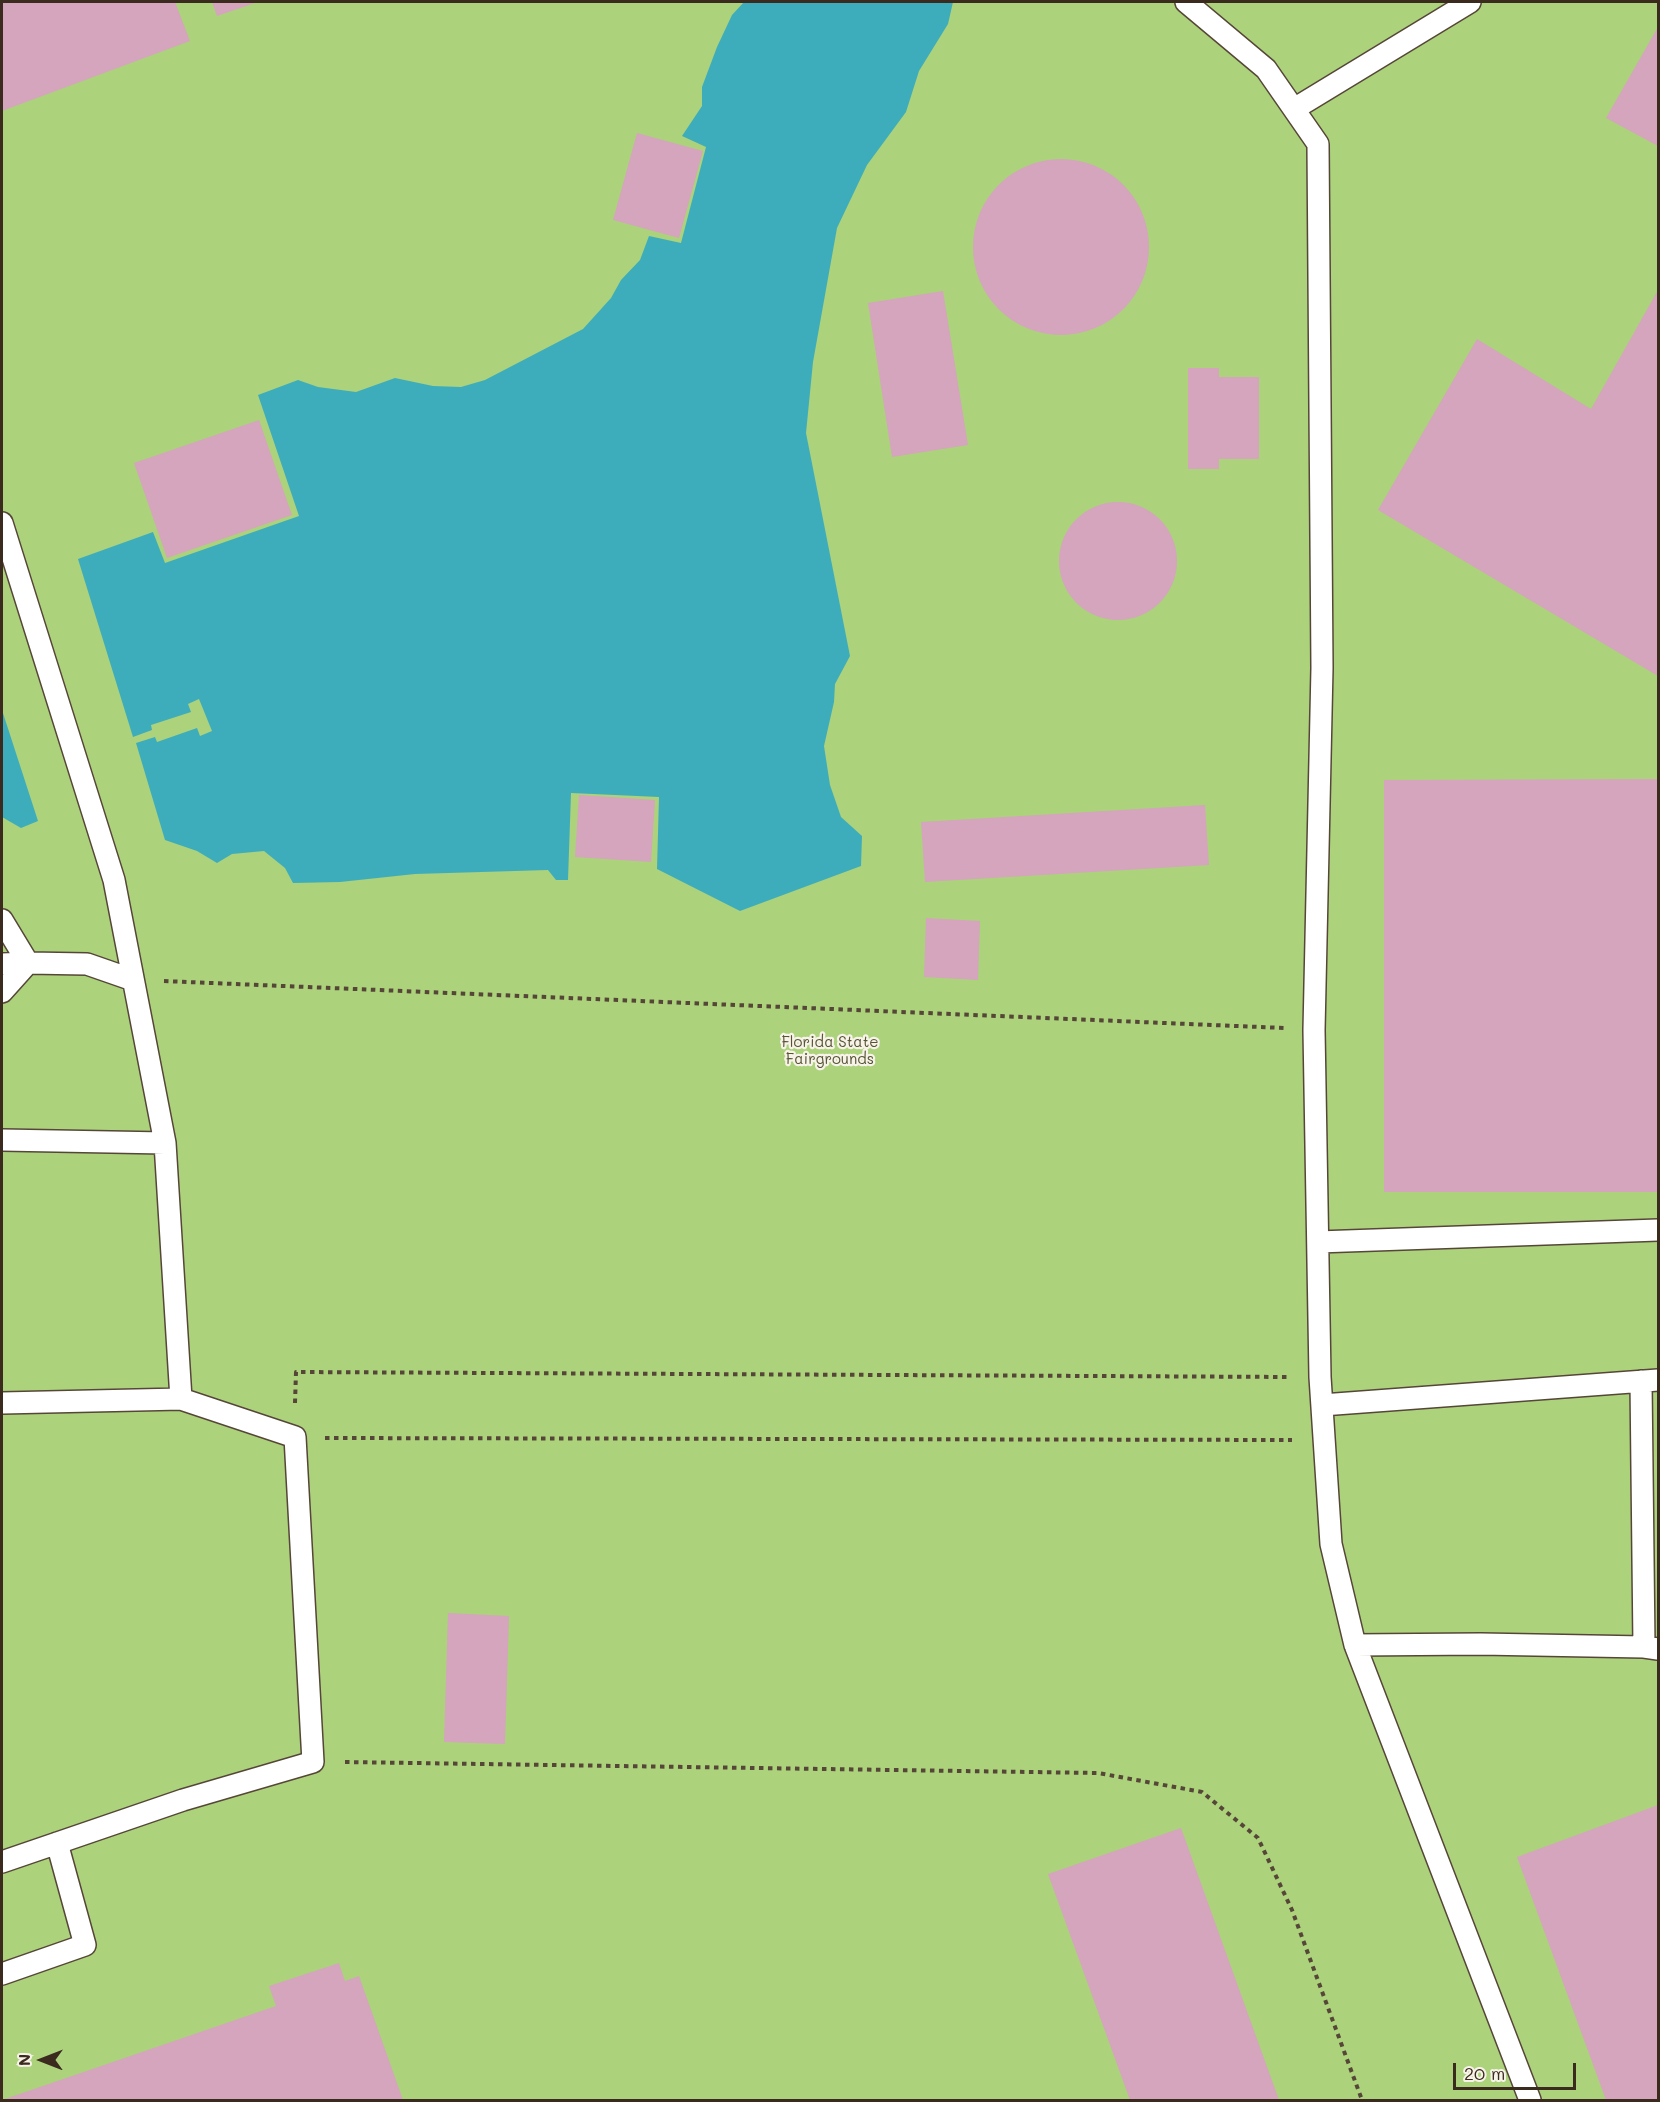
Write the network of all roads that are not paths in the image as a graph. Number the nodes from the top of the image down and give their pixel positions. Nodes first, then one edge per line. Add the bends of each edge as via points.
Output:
1 (1186, 2) edge
2 (1470, 2) edge
3 (1294, 109) junction
4 (2, 523) edge
5 (2, 920) edge
6 (28, 963) junction
7 (2, 964) edge
8 (134, 980) junction
9 (2, 992) edge
10 (2, 1140) edge
11 (165, 1143) junction
12 (1659, 1230) edge
13 (1318, 1242) junction
14 (1650, 1381) edge
15 (181, 1399) junction
16 (2, 1403) edge
17 (1323, 1405) junction
18 (1355, 1645) junction
19 (1651, 1648) edge
20 (57, 1843) junction
21 (2, 1862) edge
22 (2, 1974) edge
23 (1530, 2100) edge

1 - 3 lane via 1266,69
2 - 3 lane
3 - 13 lane via 1318,144 1323,668 1314,1030
4 - 8 lane via 114,880
5 - 6 lane
6 - 7 lane
6 - 8 lane via 87,964
6 - 9 lane
8 - 11 lane
10 - 11 lane
11 - 15 lane
12 - 13 lane
13 - 17 lane
14 - 17 lane
14 - 19 lane
15 - 16 lane
15 - 20 lane via 295,1437 313,1762
17 - 18 lane via 1331,1544
18 - 19 lane
18 - 23 lane
20 - 21 lane
20 - 22 lane via 85,1945

